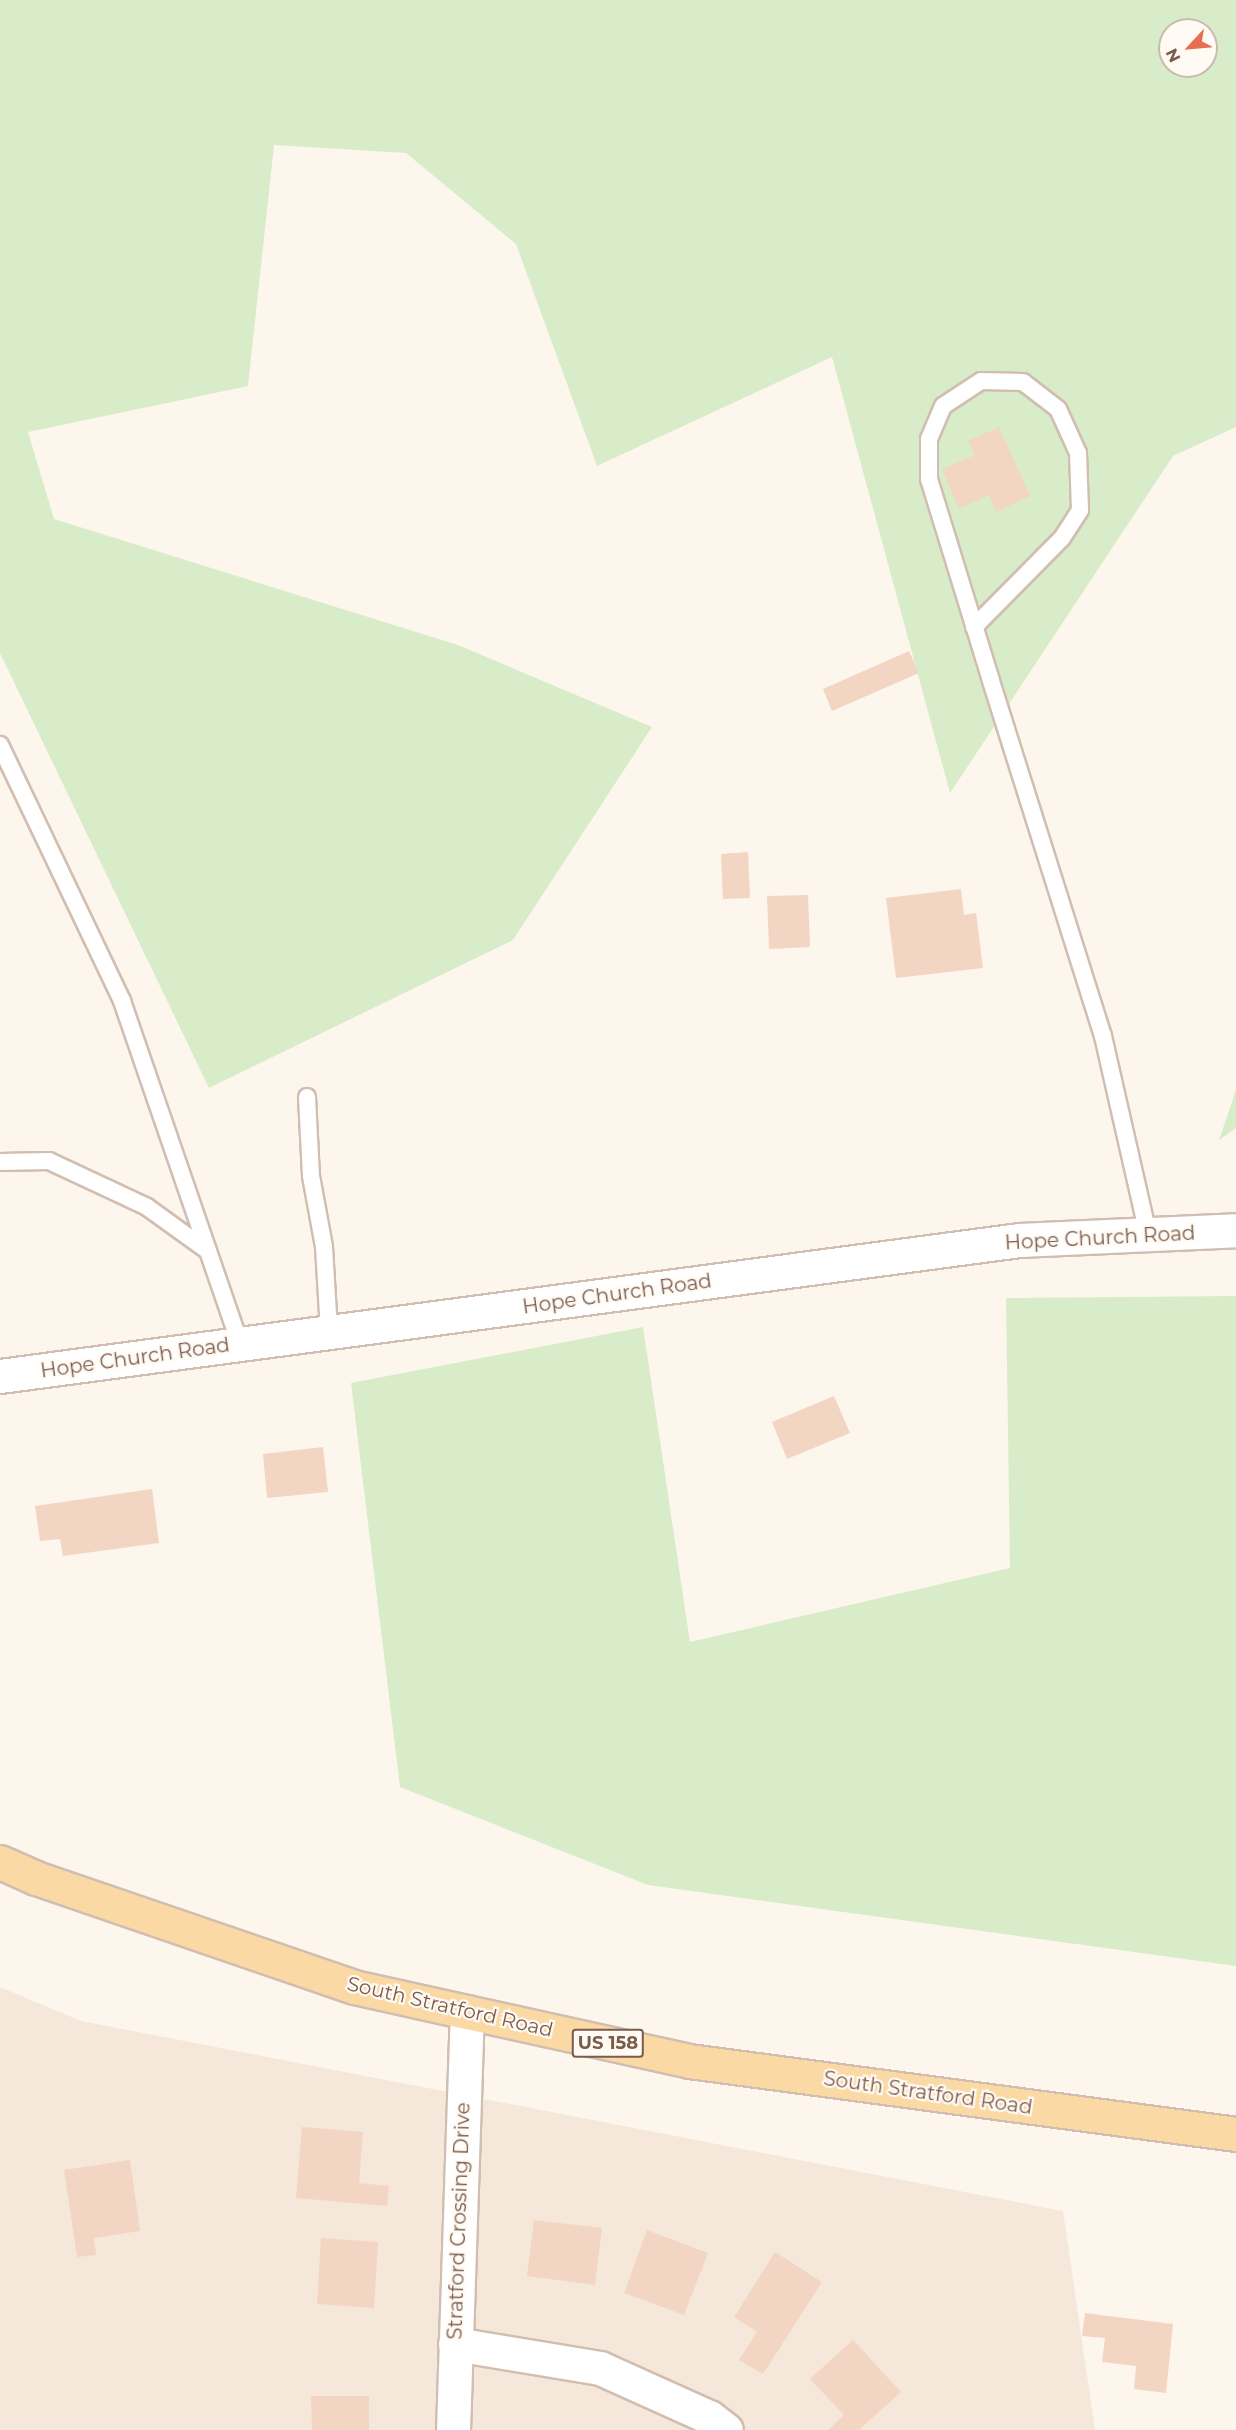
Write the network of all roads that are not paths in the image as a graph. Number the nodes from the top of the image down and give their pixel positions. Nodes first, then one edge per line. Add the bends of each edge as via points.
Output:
1 (974, 627) junction
2 (0, 745) edge
3 (307, 1097) dead end
4 (0, 1162) edge
5 (1236, 1230) edge
6 (1148, 1234) junction
7 (208, 1251) junction
8 (329, 1332) junction
9 (240, 1344) junction
10 (0, 1376) edge
11 (0, 1862) edge
12 (467, 2012) junction
13 (1236, 2134) edge
14 (454, 2344) junction
15 (453, 2430) edge
16 (726, 2430) edge

1 - 1 lane via 929,479 929,438 943,406 981,381 1023,382 1058,409 1078,453 1080,510 1062,538
1 - 6 lane via 1103,1036
2 - 7 lane via 122,1001
3 - 8 lane via 311,1176 324,1246
4 - 7 lane via 49,1161 147,1207
5 - 6 street, Hope Church Road
6 - 8 street, Hope Church Road via 1019,1240
7 - 9 lane
8 - 9 street, Hope Church Road
9 - 10 street, Hope Church Road
11 - 12 main road, South Stratford Road / US 158 via 36,1878 354,1987
12 - 13 main road, South Stratford Road / US 158 via 689,2061
12 - 14 street, Stratford Crossing Drive
14 - 15 street, Stratford Crossing Drive
14 - 16 street via 600,2368 709,2417

